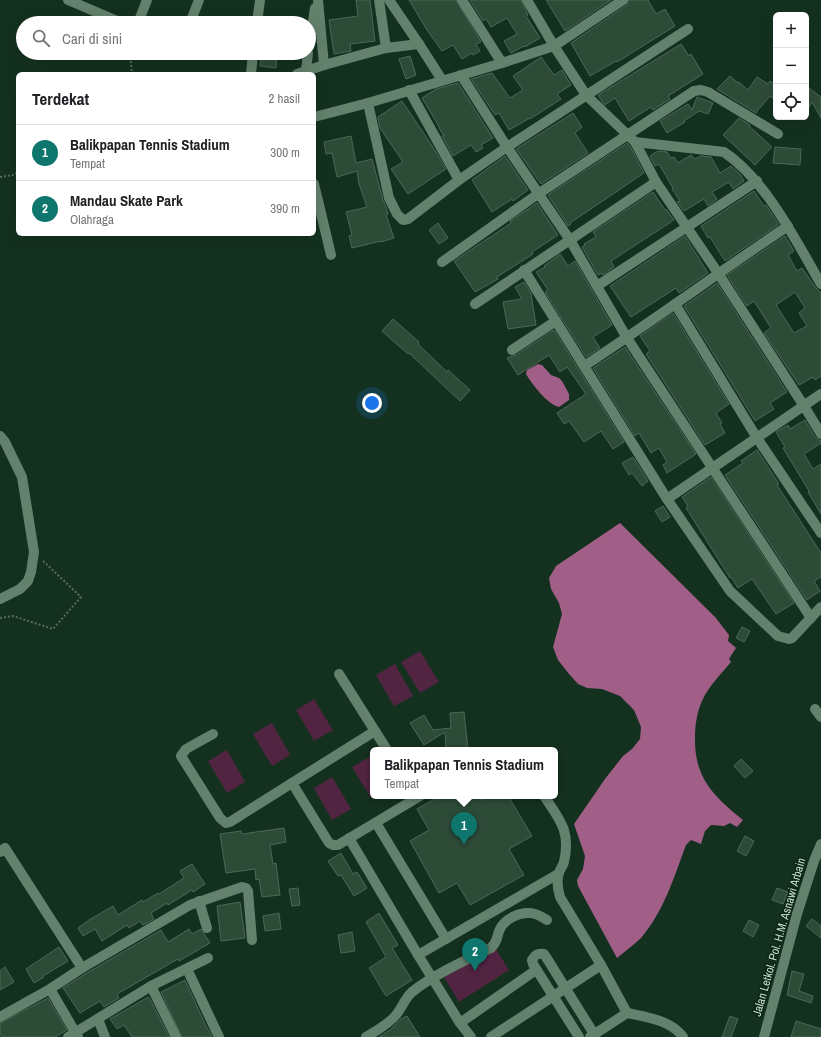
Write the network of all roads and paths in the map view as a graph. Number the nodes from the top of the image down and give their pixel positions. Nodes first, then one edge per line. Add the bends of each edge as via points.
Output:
1 (68, 0) edge
2 (147, 0) edge
3 (199, 0) edge
4 (260, 0) edge
5 (317, 0) edge
6 (379, 0) edge
7 (389, 0) edge
8 (462, 0) edge
9 (527, 0) edge
10 (623, 0) edge
11 (106, 16) edge
12 (141, 16) edge
13 (193, 16) edge
14 (258, 16) edge
15 (314, 16) edge
16 (688, 29) dead end
17 (419, 44) junction
18 (554, 46) junction
19 (386, 48) junction
20 (131, 60) edge
21 (252, 60) edge
22 (305, 60) edge
23 (502, 63) junction
24 (324, 65) junction
25 (132, 72) edge
26 (250, 72) edge
27 (301, 72) edge
28 (461, 75) junction
29 (442, 80) junction
30 (409, 90) junction
31 (586, 95) junction
32 (368, 103) junction
33 (316, 116) edge
34 (778, 134) dead end
35 (626, 135) junction
36 (635, 142) junction
37 (507, 147) junction
38 (16, 173) edge
39 (0, 177) edge
40 (459, 180) junction
41 (757, 181) junction
42 (656, 182) junction
43 (316, 192) edge
44 (538, 194) junction
45 (788, 226) junction
46 (688, 227) junction
47 (570, 240) junction
48 (331, 255) dead end
49 (442, 262) dead end
50 (524, 270) junction
51 (718, 273) junction
52 (821, 284) edge
53 (598, 286) junction
54 (475, 304) dead end
55 (675, 304) junction
56 (556, 321) junction
57 (627, 338) junction
58 (512, 350) dead end
59 (584, 366) junction
60 (821, 394) edge
61 (804, 406) junction
62 (821, 434) edge
63 (0, 436) edge
64 (757, 438) junction
65 (713, 467) junction
66 (667, 499) junction
67 (821, 533) edge
68 (34, 552) junction
69 (0, 599) edge
70 (821, 606) edge
71 (0, 618) edge
72 (811, 618) junction
73 (339, 674) dead end
74 (375, 730) junction
75 (214, 734) dead end
76 (385, 747) edge
77 (292, 783) junction
78 (414, 799) edge
79 (546, 799) edge
80 (376, 823) junction
81 (349, 838) junction
82 (821, 844) edge
83 (0, 852) edge
84 (558, 874) junction
85 (199, 901) junction
86 (547, 920) dead end
87 (207, 928) dead end
88 (446, 939) junction
89 (252, 940) dead end
90 (418, 954) junction
91 (208, 958) dead end
92 (601, 965) junction
93 (82, 968) junction
94 (187, 969) junction
95 (536, 970) junction
96 (433, 978) junction
97 (151, 986) junction
98 (565, 988) junction
99 (50, 989) junction
100 (553, 996) junction
101 (627, 1013) junction
102 (0, 1017) edge
103 (98, 1019) junction
104 (460, 1023) junction
105 (73, 1036) edge
106 (592, 1036) edge
107 (105, 1037) edge
108 (176, 1037) edge
109 (219, 1037) edge
110 (366, 1037) edge
111 (472, 1037) edge
112 (491, 1037) edge
113 (579, 1037) edge
114 (683, 1037) edge
115 (764, 1037) edge

1 - 11 street
2 - 12 street
3 - 13 street
4 - 14 street
5 - 15 street
5 - 24 street
6 - 19 street
7 - 17 street
8 - 23 street
9 - 18 street
10 - 18 street
16 - 31 street
17 - 19 street
17 - 29 street
18 - 23 street
18 - 31 street
19 - 24 street
20 - 25 path
21 - 26 street
22 - 27 street
23 - 28 street
24 - 27 street
28 - 29 street
28 - 37 street
29 - 30 street
30 - 32 street
30 - 40 street
31 - 35 street
31 - 37 street
32 - 33 street
32 - 40 street via 389,198 403,220 408,219
34 - 35 street via 708,92 694,90
35 - 36 street
35 - 44 street
36 - 41 street via 724,152 734,158
36 - 42 street
37 - 40 street
37 - 44 street
38 - 39 path
41 - 45 street
41 - 46 street
42 - 46 street
42 - 47 street
43 - 48 street
44 - 47 street
44 - 49 street
45 - 51 street
45 - 52 street
46 - 51 street
46 - 53 street
47 - 50 street
47 - 53 street
50 - 54 street
50 - 56 street
51 - 55 street
51 - 61 street
53 - 57 street
55 - 57 street
55 - 64 street
56 - 58 street
56 - 59 street
57 - 59 street
57 - 65 street
59 - 66 street
60 - 61 street
61 - 62 street
61 - 64 street
63 - 68 street via 22,477
64 - 65 street
64 - 67 street
65 - 66 street
65 - 72 street
66 - 72 street via 730,591 778,636 792,638
68 - 69 street via 28,581
68 - 71 path via 81,596 53,629 13,616
70 - 72 street
73 - 74 street
74 - 76 street
74 - 77 street
75 - 77 street via 186,749 181,756 220,818 226,823
77 - 81 street via 329,843 338,845
78 - 80 street
79 - 84 street via 562,823 567,841 564,864
80 - 81 street
80 - 88 street
81 - 90 street
82 - 115 street, Jalan Letkol. Pol. H.M. Asnawi Arbain via 797,914
83 - 93 street via 5,848
84 - 88 street
84 - 92 street via 557,888 560,897
85 - 87 street
85 - 89 street via 242,887 246,888
85 - 93 street
86 - 96 street via 530,912 509,919 500,929 496,943 491,948
88 - 90 street
90 - 96 street
91 - 94 street
92 - 98 street
92 - 101 street
93 - 99 street
94 - 97 street
94 - 109 street
95 - 98 street via 532,960 535,955 544,954
95 - 100 street
95 - 104 street
96 - 104 street
96 - 110 street via 412,992 385,1026
97 - 103 street
97 - 108 street
98 - 100 street
98 - 106 street
99 - 102 street
99 - 105 street
100 - 112 street
100 - 113 street
101 - 106 street
101 - 114 street via 672,1026
103 - 105 street
103 - 107 street
104 - 111 street

